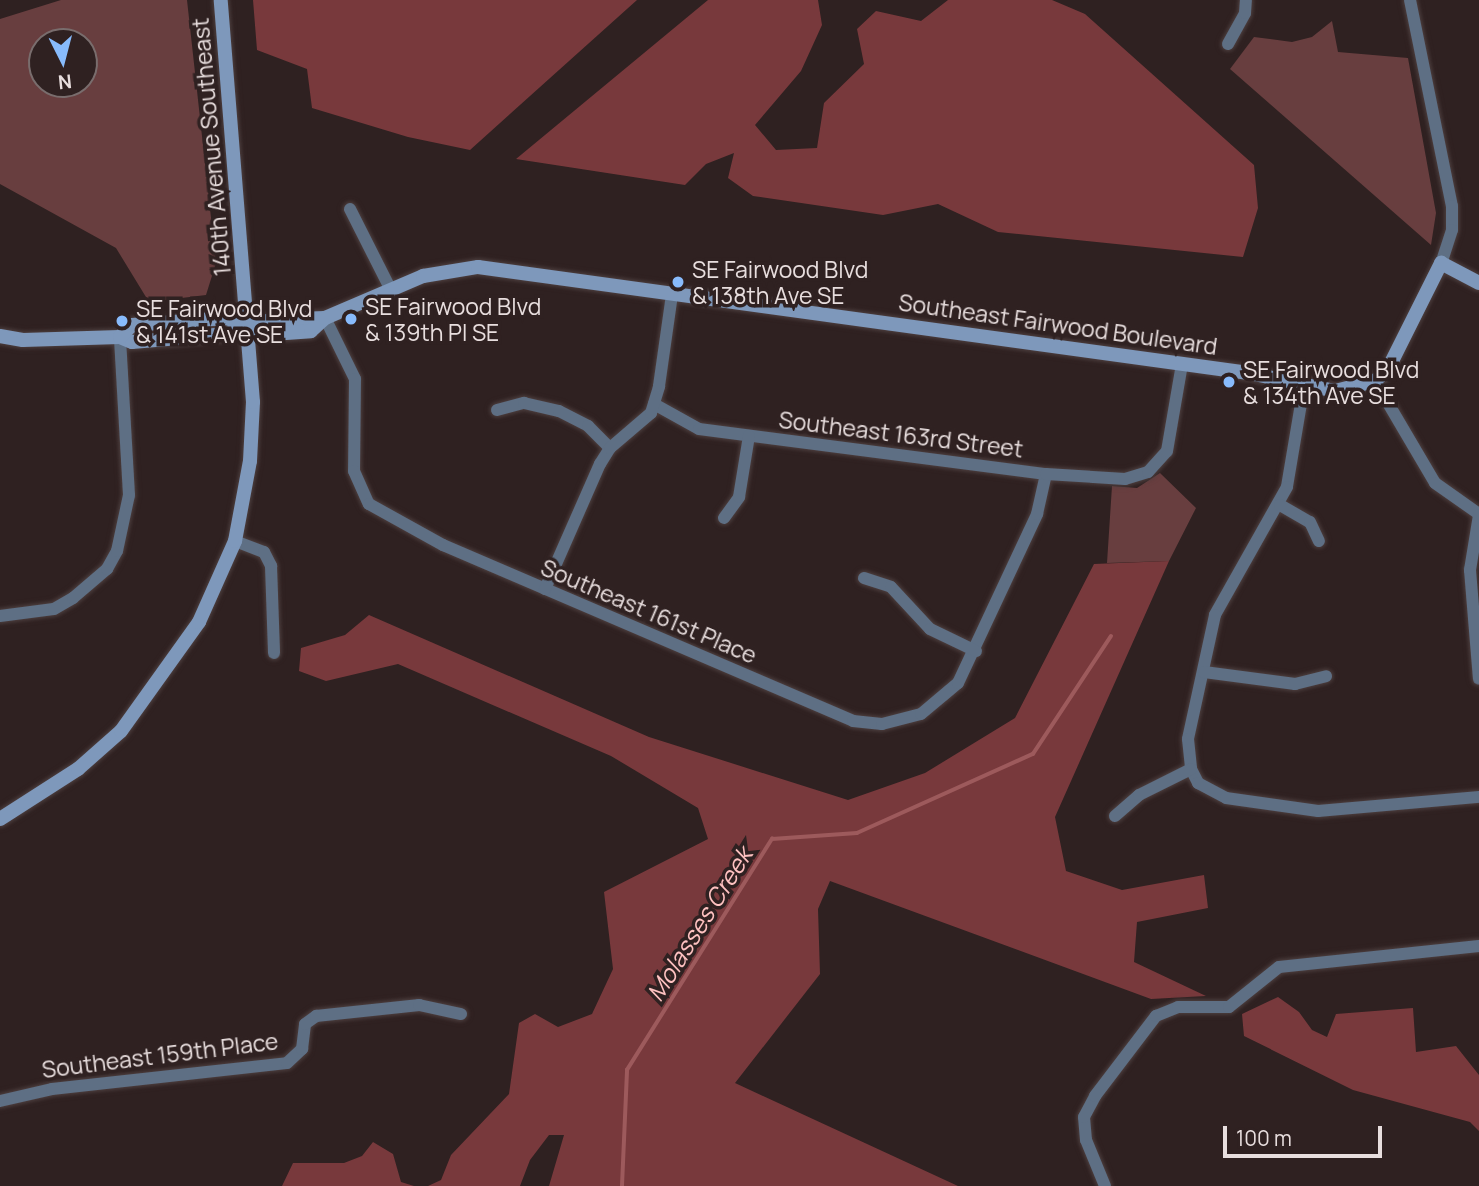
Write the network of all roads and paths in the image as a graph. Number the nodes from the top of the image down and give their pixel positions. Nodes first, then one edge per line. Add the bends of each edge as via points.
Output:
1 (221, 0) edge
2 (1246, 0) edge
3 (1410, 0) edge
4 (1227, 44) dead end
5 (350, 209) dead end
6 (1441, 263) junction
7 (1479, 283) edge
8 (391, 290) junction
9 (672, 295) junction
10 (325, 318) junction
11 (249, 327) junction
12 (0, 336) edge
13 (120, 337) junction
14 (1182, 363) junction
15 (1375, 381) junction
16 (1304, 386) junction
17 (654, 404) junction
18 (497, 410) dead end
19 (749, 436) junction
20 (610, 448) junction
21 (1046, 474) junction
22 (1280, 505) junction
23 (1479, 515) edge
24 (724, 518) dead end
25 (235, 541) junction
26 (1319, 541) dead end
27 (864, 578) dead end
28 (545, 589) junction
29 (0, 616) edge
30 (976, 651) junction
31 (274, 653) dead end
32 (1204, 672) junction
33 (1326, 676) dead end
34 (1479, 679) edge
35 (1191, 769) junction
36 (1479, 797) edge
37 (1115, 816) dead end
38 (0, 820) edge
39 (1479, 946) edge
40 (461, 1014) dead end
41 (0, 1101) edge
42 (1105, 1186) edge

1 - 11 street, 140th Avenue Southeast
2 - 4 street via 1238,28
3 - 6 street via 1452,206 1452,230
5 - 8 street
6 - 7 street
6 - 15 street via 1402,349
8 - 9 street, Southeast Fairwood Boulevard via 442,271 478,267
8 - 10 street, Southeast Fairwood Boulevard
9 - 14 street, Southeast Fairwood Boulevard
9 - 17 street
10 - 11 street, Southeast Fairwood Boulevard via 311,331 272,334
10 - 28 street, Southeast 161st Place via 355,379 354,471 369,504 443,545
11 - 13 street, Southeast Fairwood Boulevard via 226,318 132,325
11 - 25 street, 140th Avenue Southeast via 250,461
12 - 13 street, Southeast Fairwood Boulevard via 23,340
13 - 29 street via 129,495 117,551 89,587 54,608
14 - 16 street, Southeast Fairwood Boulevard
14 - 21 street, Southeast 163rd Street via 1167,451 1148,472 1125,479
15 - 16 street, Southeast Fairwood Boulevard via 1335,391
15 - 23 street via 1435,483
16 - 22 street
17 - 19 street, Southeast 163rd Street via 699,429
17 - 20 street via 641,424
18 - 20 street via 512,403 559,411 588,426
19 - 21 street, Southeast 163rd Street
19 - 24 street via 738,497
20 - 28 street
21 - 30 street via 1037,514
22 - 26 street via 1310,522
22 - 32 street via 1246,555 1215,615
23 - 34 street via 1470,570
25 - 31 street via 264,552 271,566
25 - 38 street, 140th Avenue Southeast via 199,622 121,730 78,769
27 - 30 street via 891,587 930,629
28 - 30 street, Southeast 161st Place via 853,721 882,724 921,714 958,683
32 - 33 street via 1295,684
32 - 35 street via 1188,738
35 - 36 street via 1199,783 1226,798 1318,811
35 - 37 street via 1139,795
39 - 42 street via 1279,967 1229,1007 1178,1007 1156,1016 1131,1045 1084,1117 1087,1140
40 - 41 street, Southeast 159th Place via 419,1005 323,1014 305,1024 302,1049 287,1063 52,1089

